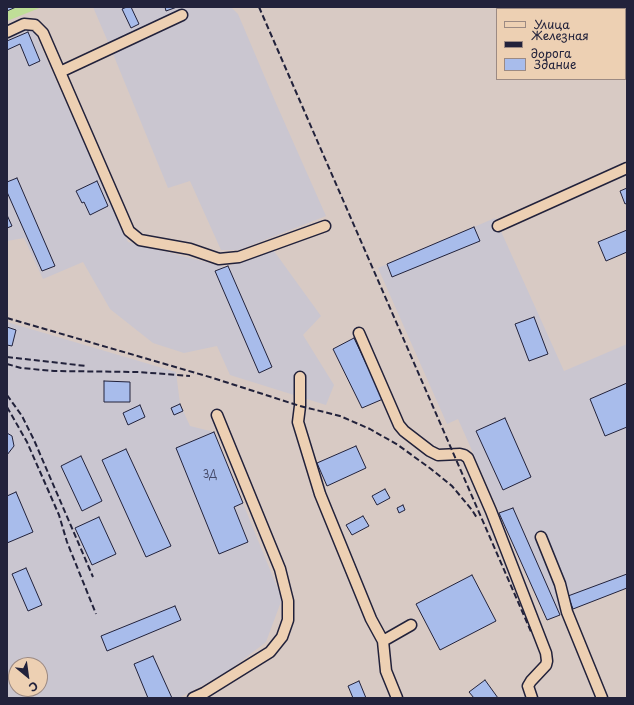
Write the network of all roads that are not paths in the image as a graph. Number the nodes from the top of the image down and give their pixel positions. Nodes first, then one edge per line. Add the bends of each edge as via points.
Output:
1 (182, 15) dead end
2 (7, 32) edge
3 (60, 72) junction
4 (627, 168) edge
5 (325, 226) dead end
6 (498, 226) dead end
7 (359, 332) dead end
8 (300, 377) dead end
9 (217, 415) dead end
10 (541, 536) dead end
11 (411, 625) dead end
12 (383, 641) junction
13 (193, 698) edge
14 (397, 698) edge
15 (532, 698) edge
16 (602, 698) edge

1 - 3 lane
2 - 3 lane via 24,24 35,25 43,33
3 - 5 lane via 130,231 140,240 190,249 220,258 239,257
4 - 6 lane
7 - 15 lane via 399,425 404,431 438,456 460,454 468,458 546,653 546,665 528,686
8 - 12 lane via 298,422 320,494 371,619
9 - 13 lane via 280,569 288,601 288,620 282,637 270,652
10 - 16 lane via 560,584 567,612
11 - 12 lane
12 - 14 lane via 386,671

